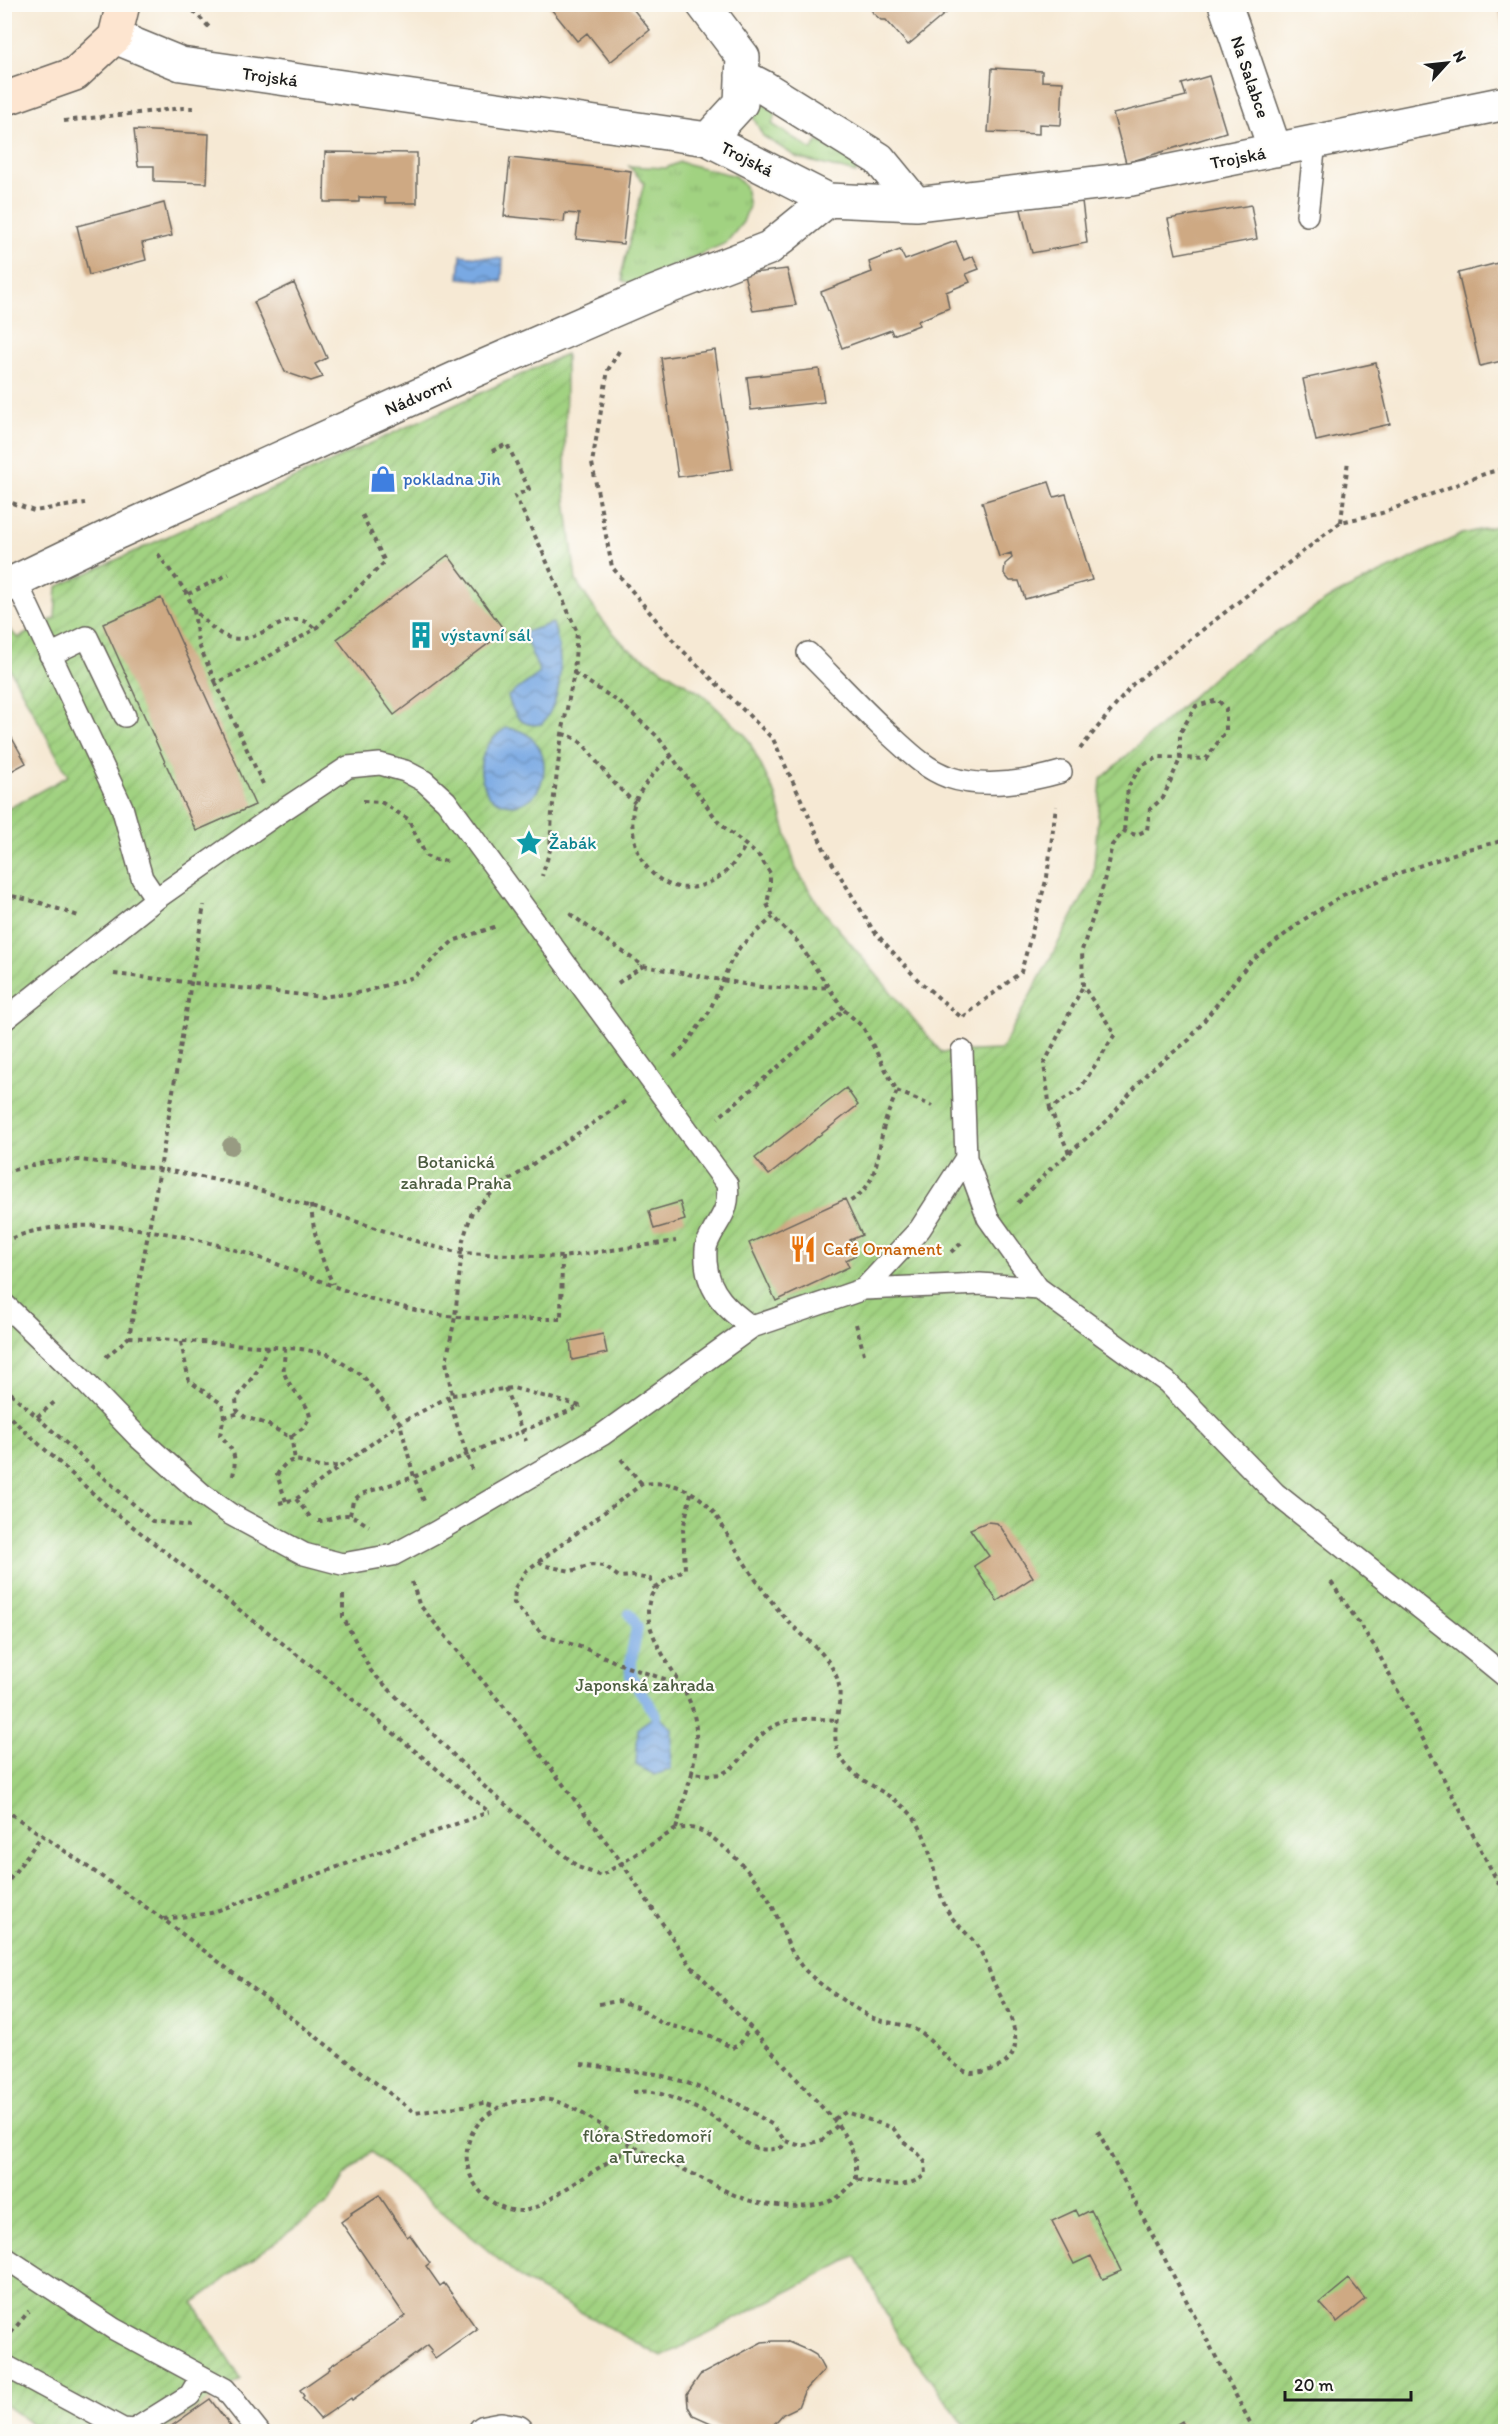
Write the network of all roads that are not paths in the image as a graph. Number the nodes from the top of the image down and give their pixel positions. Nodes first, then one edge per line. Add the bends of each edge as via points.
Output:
1 (123, 4) edge
2 (703, 4) edge
3 (1225, 4) edge
4 (115, 37) junction
5 (742, 76) junction
6 (4, 99) edge
7 (1506, 103) edge
8 (708, 139) junction
9 (1315, 142) junction
10 (1275, 150) junction
11 (828, 200) junction
12 (916, 204) junction
13 (1307, 215) dead end
14 (10, 584) edge
15 (808, 653) dead end
16 (50, 655) junction
17 (125, 716) dead end
18 (1061, 772) road end
19 (156, 898) junction
20 (4, 1020) edge
21 (962, 1051) dead end
22 (966, 1158) junction
23 (1038, 1288) junction
24 (864, 1289) junction
25 (4, 1304) edge
26 (752, 1327) junction
27 (1506, 1677) edge
28 (4, 2258) edge
29 (4, 2365) edge
30 (200, 2378) junction
31 (259, 2432) edge
32 (485, 2432) edge
33 (517, 2432) edge

1 - 4 street
2 - 5 street via 743,57
3 - 10 street, Na Salabce
4 - 6 street via 75,74
4 - 8 street, Trojská via 182,64
5 - 8 street via 741,103
5 - 12 street via 879,159
7 - 9 street, Trojská
8 - 11 street, Trojská
9 - 10 street, Trojská
9 - 13 lane
10 - 12 street, Trojská via 1131,179
11 - 12 street, Trojská
11 - 14 street, Nádvorní via 769,248 653,293 457,378
14 - 16 lane
15 - 18 lane via 924,766 968,781 1028,782
16 - 17 lane via 87,637
16 - 19 lane via 122,807 142,878
19 - 20 lane
19 - 26 lane via 348,767 380,764 424,781 446,801 728,1184 728,1207 706,1246 706,1264 710,1284 729,1310
21 - 22 lane
22 - 23 lane via 988,1218
22 - 24 lane via 920,1229
23 - 24 lane via 980,1284
23 - 27 lane via 1167,1382 1276,1494
24 - 26 lane
25 - 26 lane via 139,1438 222,1508 303,1554 342,1564 393,1555 436,1532 625,1419
28 - 30 lane via 114,2329
29 - 30 lane via 123,2429 134,2430 190,2395
30 - 31 lane via 225,2390
32 - 33 street

